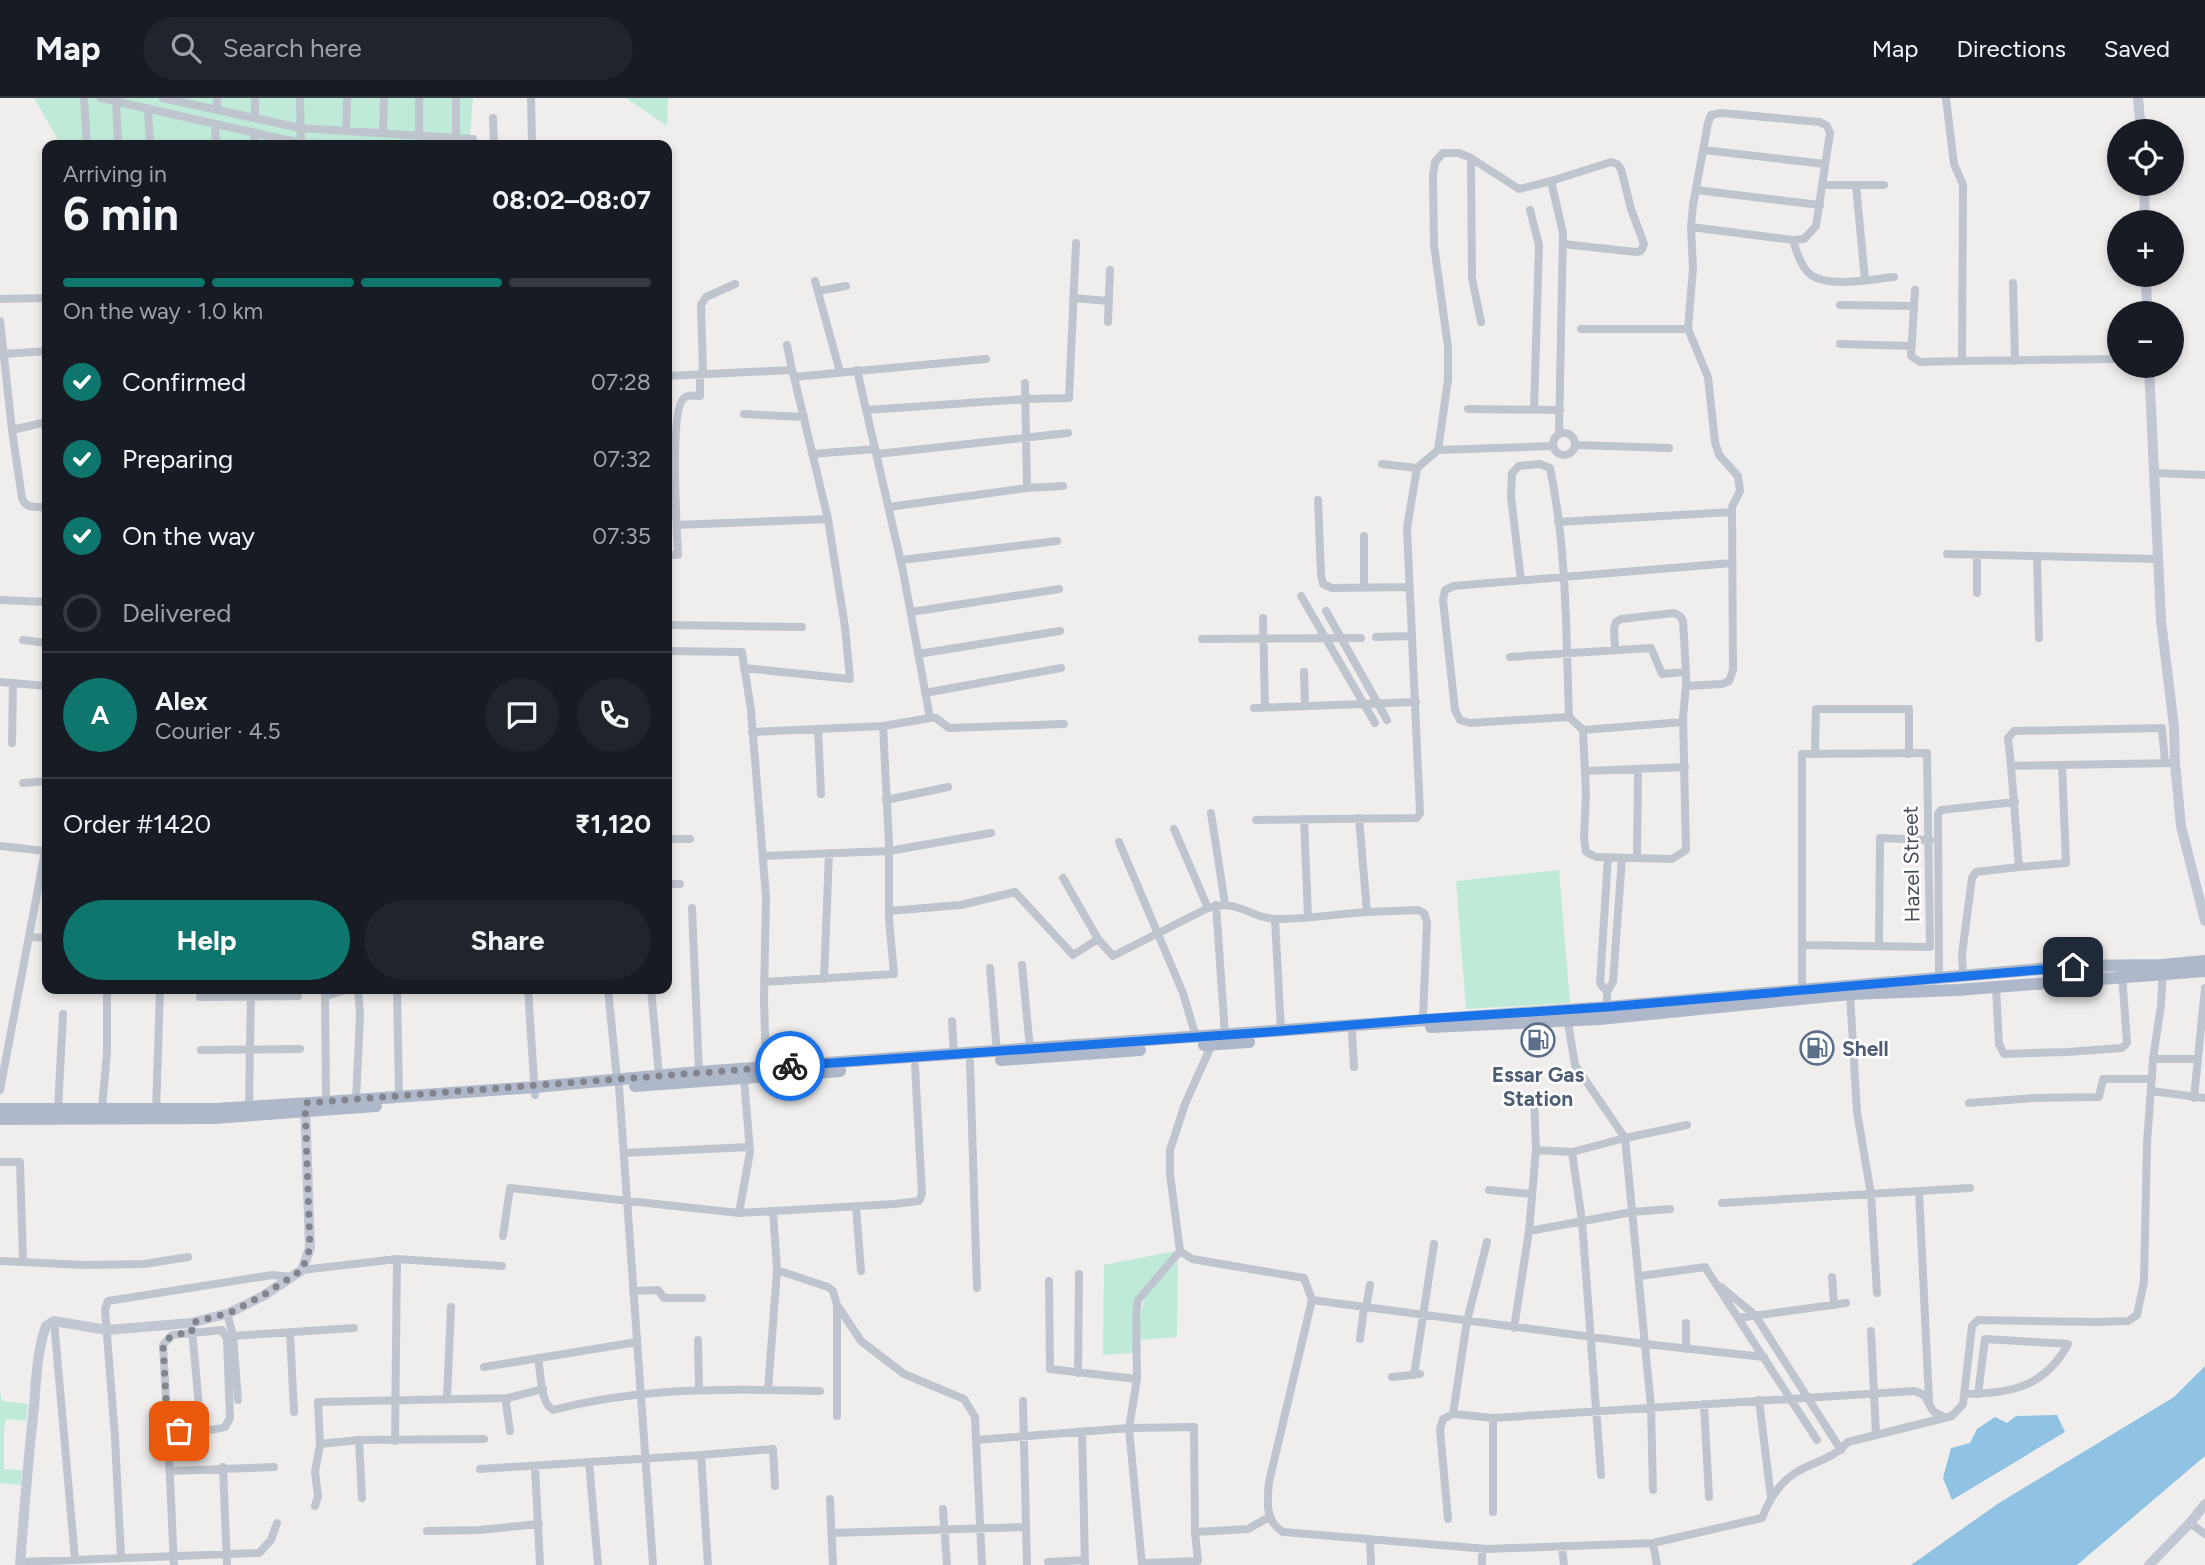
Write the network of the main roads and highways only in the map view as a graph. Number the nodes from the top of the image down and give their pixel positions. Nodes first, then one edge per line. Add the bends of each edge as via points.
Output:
1 (2138, 98) edge
2 (2140, 119) edge
3 (2149, 378) edge
4 (2205, 921) edge
5 (2205, 961) edge
6 (2163, 970) junction
7 (2205, 971) edge
8 (2122, 973) junction
9 (1567, 1015) junction
10 (1217, 1038) junction
11 (766, 1072) junction
12 (618, 1083) junction
13 (535, 1091) junction
14 (0, 1108) edge
15 (306, 1108) junction
16 (156, 1114) junction
17 (0, 1119) edge
18 (2205, 1504) edge
19 (21, 1564) edge
20 (2149, 1565) edge

1 - 2 main road
3 - 4 main road via 2161,620 2174,727 2170,763
5 - 6 main road
6 - 7 main road
6 - 8 main road
8 - 9 main road via 1996,987 1850,993
8 - 9 main road via 2073,967 1963,975 1607,1007
9 - 10 main road via 1352,1033
9 - 10 main road via 1423,1019
10 - 11 main road via 970,1062
10 - 11 main road
11 - 12 main road via 699,1072
11 - 12 main road via 744,1078
12 - 13 main road
13 - 15 main road
13 - 15 main road via 399,1096
14 - 16 main road
15 - 16 main road
15 - 16 main road via 214,1118
15 - 19 main road via 310,1248 297,1273 262,1296 192,1328 107,1330 54,1321 46,1326 26,1474
16 - 17 main road
18 - 20 main road

